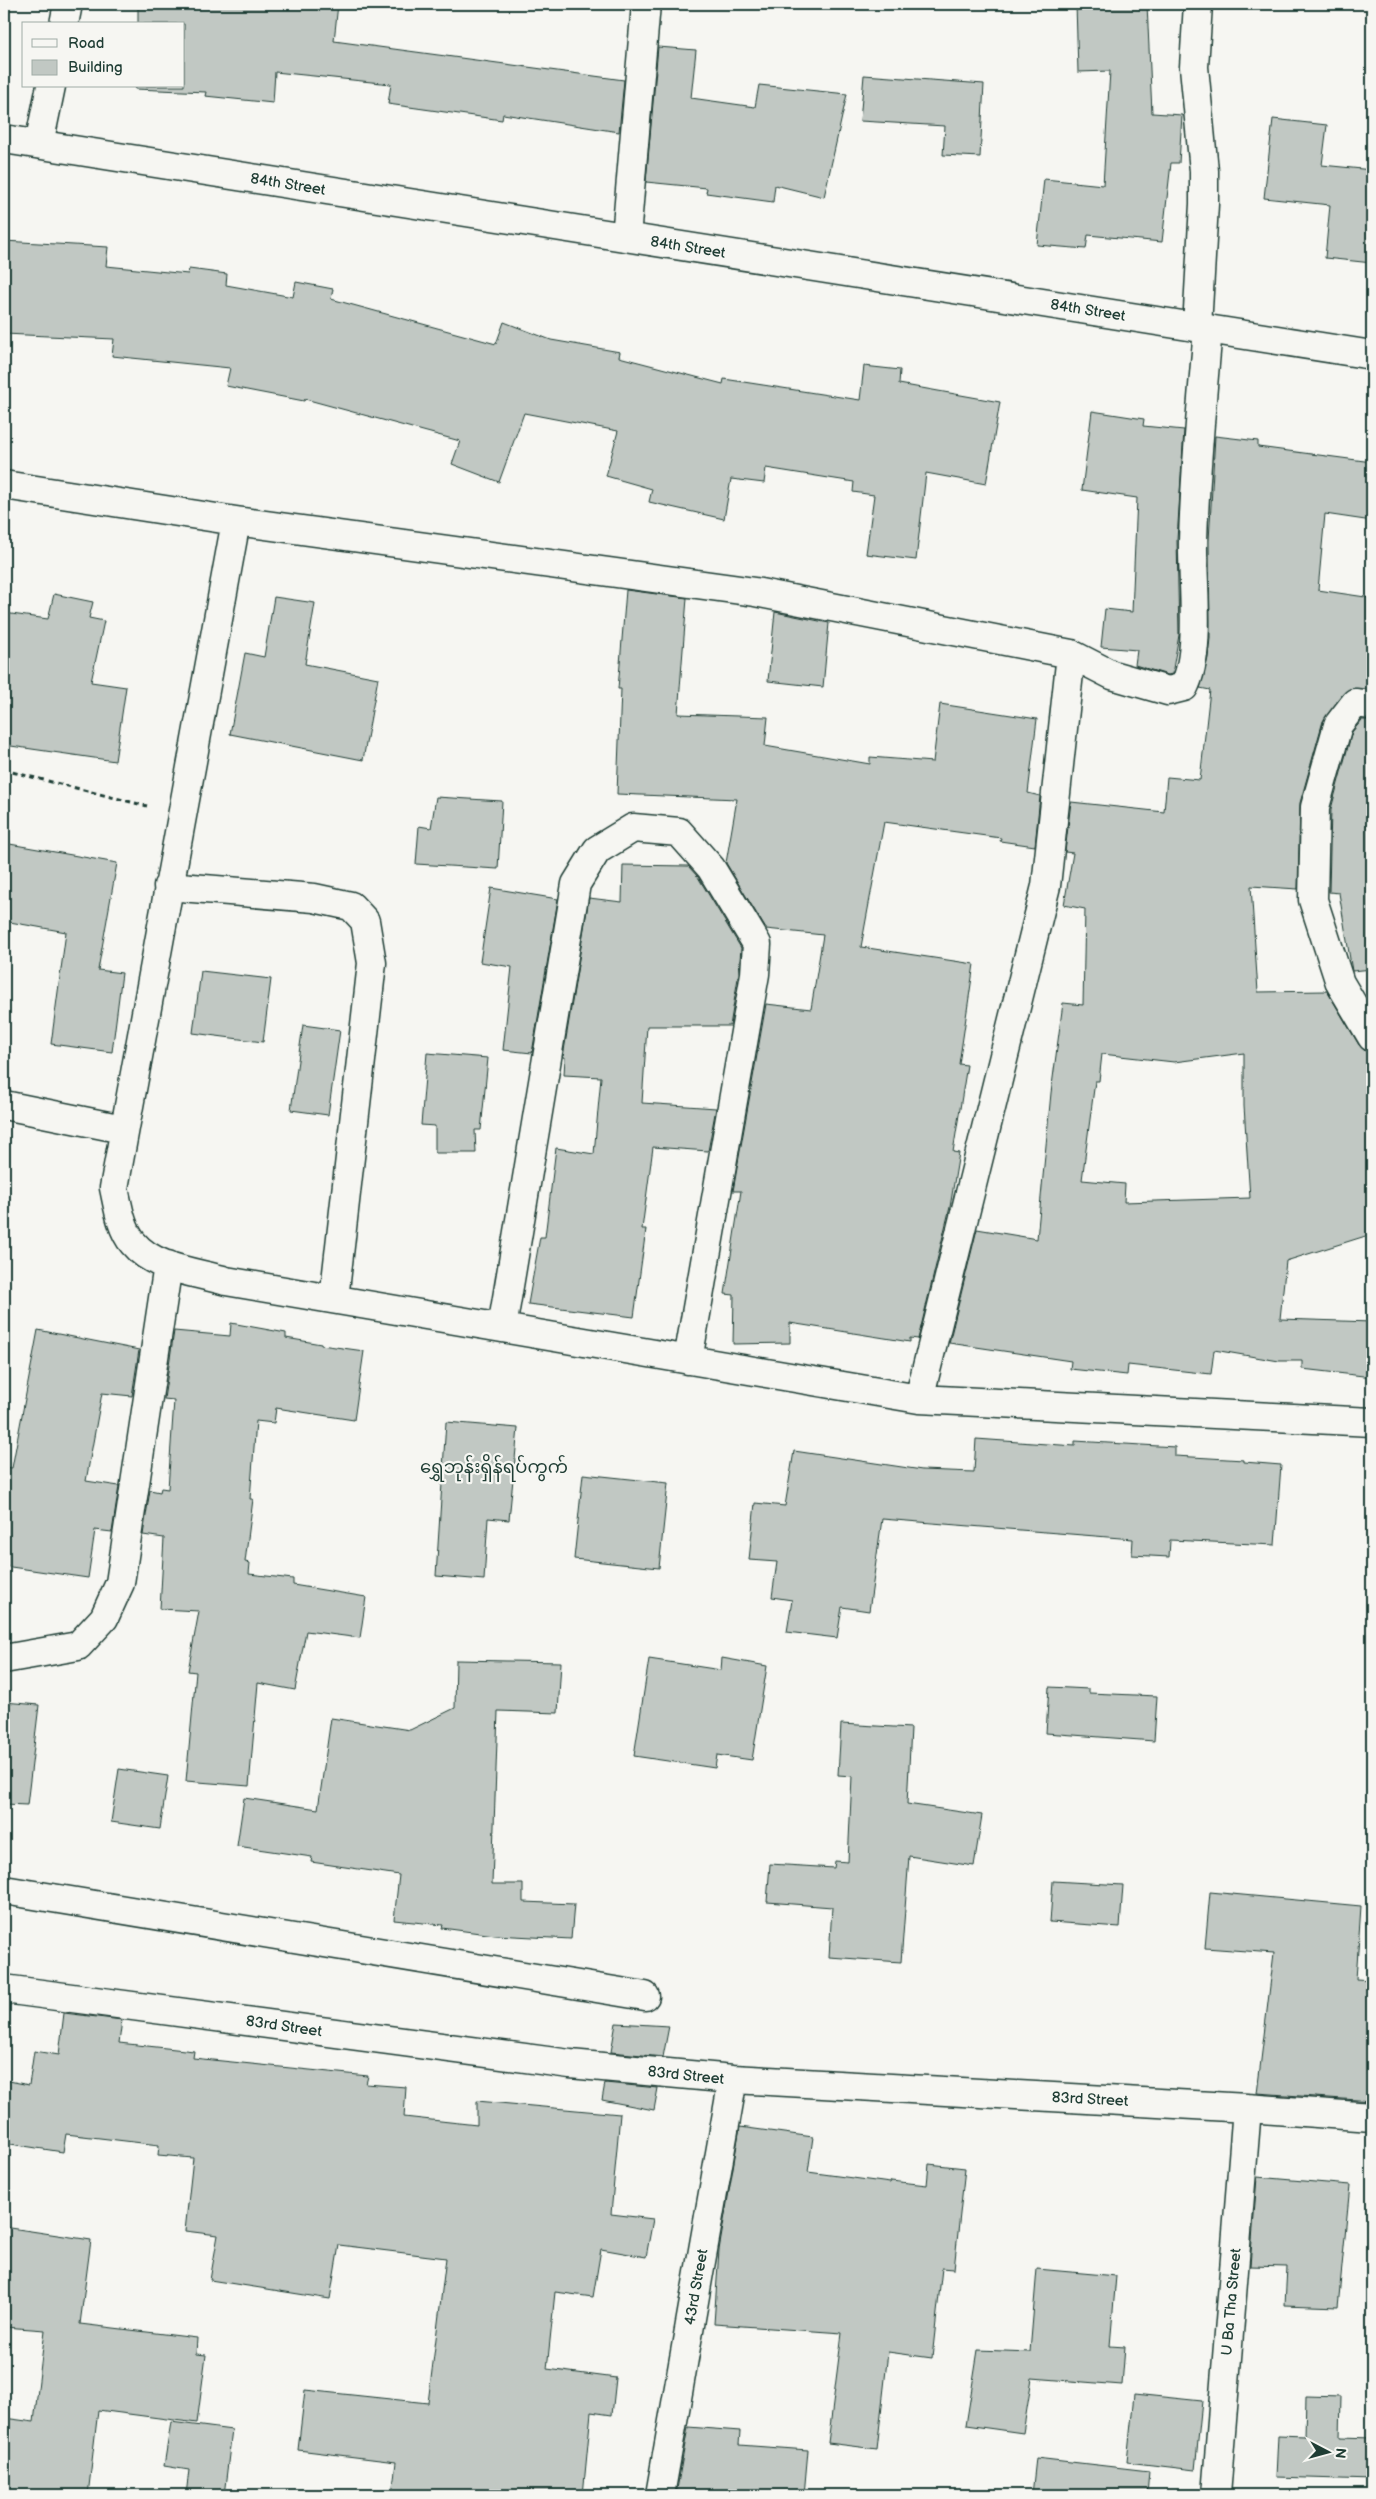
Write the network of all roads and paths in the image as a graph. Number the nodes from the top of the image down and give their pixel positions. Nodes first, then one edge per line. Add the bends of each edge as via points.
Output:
1 (68, 4) edge
2 (646, 4) edge
3 (1198, 4) edge
4 (64, 22) edge
5 (51, 88) edge
6 (4, 139) edge
7 (39, 144) junction
8 (626, 237) junction
9 (1202, 328) junction
10 (1372, 355) edge
11 (4, 484) edge
12 (236, 521) junction
13 (1071, 654) junction
14 (1372, 705) edge
15 (4, 770) edge
16 (182, 814) junction
17 (168, 886) junction
18 (1372, 1037) edge
19 (4, 1105) edge
20 (123, 1129) junction
21 (168, 1265) junction
22 (334, 1299) junction
23 (502, 1328) junction
24 (688, 1360) junction
25 (919, 1399) junction
26 (1372, 1422) edge
27 (4, 1659) edge
28 (4, 1890) edge
29 (4, 1989) edge
30 (646, 1996) dead end
31 (733, 2080) junction
32 (1247, 2108) junction
33 (1372, 2117) edge
34 (660, 2495) edge
35 (1216, 2495) edge

1 - 4 street
2 - 8 street
3 - 9 street via 1194,67 1204,171
5 - 7 street
6 - 7 street, 84th Street
7 - 8 street, 84th Street
8 - 9 street, 84th Street
9 - 10 street, 84th Street
9 - 13 street via 1191,675 1184,687 1168,691 1112,675
11 - 12 street
12 - 13 street via 755,592
12 - 16 street
13 - 25 street via 1046,886
14 - 18 street via 1356,702 1338,725 1315,807 1313,900 1340,983
15 - 16 path
16 - 17 street
17 - 20 street
17 - 22 street via 314,898 352,906 365,921 372,963
19 - 20 street
20 - 21 street via 114,1188 120,1215 133,1243 155,1261
21 - 22 street via 226,1281
21 - 27 street via 120,1583 104,1618 78,1646
22 - 23 street
23 - 24 street
23 - 24 street via 576,884 597,850 633,828 679,832 711,868 758,944
24 - 25 street
25 - 26 street
28 - 30 street
29 - 31 street, 83rd Street via 570,2064
31 - 32 street, 83rd Street
31 - 34 street, 43rd Street
32 - 33 street, 83rd Street
32 - 35 street, U Ba Tha Street

